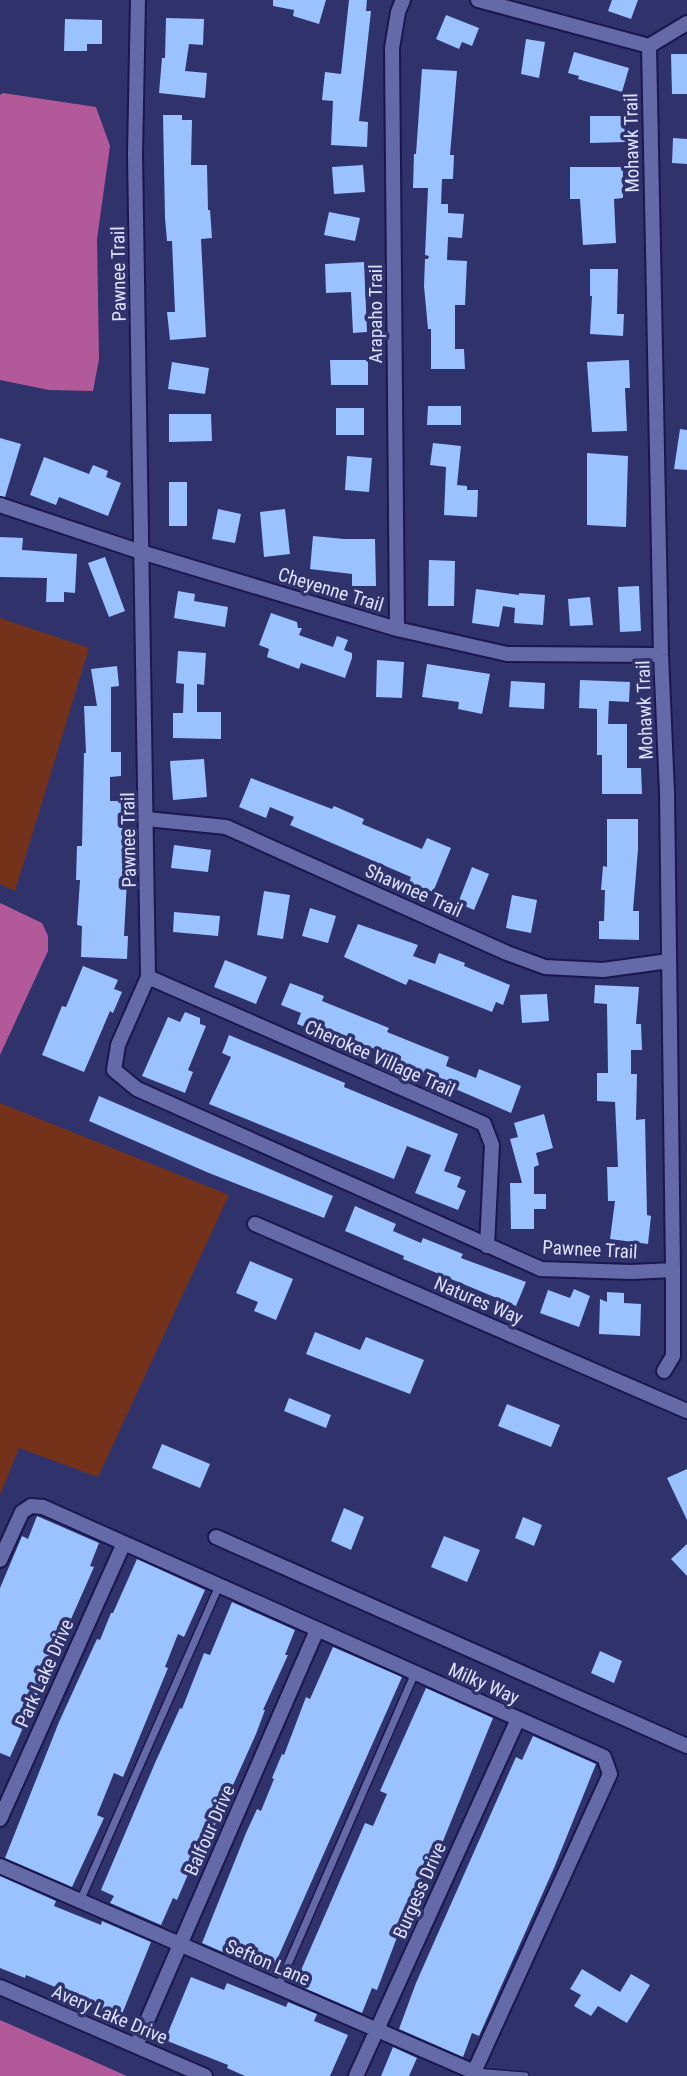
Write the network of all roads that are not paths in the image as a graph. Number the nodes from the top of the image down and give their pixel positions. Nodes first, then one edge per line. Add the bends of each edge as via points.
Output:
1 (138, 0) edge
2 (403, 0) edge
3 (478, 0) edge
4 (687, 23) edge
5 (649, 46) junction
6 (0, 505) edge
7 (141, 552) junction
8 (397, 629) junction
9 (661, 655) junction
10 (147, 819) junction
11 (669, 961) junction
12 (148, 977) junction
13 (255, 1224) dead end
14 (487, 1245) junction
15 (673, 1270) junction
16 (664, 1371) dead end
17 (687, 1411) edge
18 (216, 1537) dead end
19 (124, 1543) junction
20 (0, 1560) edge
21 (219, 1586) junction
22 (317, 1630) junction
23 (415, 1674) junction
24 (517, 1719) junction
25 (687, 1746) edge
26 (0, 1819) edge
27 (0, 1866) edge
28 (80, 1901) junction
29 (180, 1944) junction
30 (0, 1987) edge
31 (278, 1987) junction
32 (377, 2030) junction
33 (135, 2046) junction
34 (474, 2072) junction
35 (205, 2076) edge
36 (356, 2076) edge
37 (525, 2076) edge

1 - 7 street, Pawnee Trail via 135,155
2 - 8 street, Arapaho Trail via 392,48
3 - 5 street
4 - 5 street
5 - 9 street, Mohawk Trail
6 - 7 street, Cheyenne Trail
7 - 8 street, Cheyenne Trail
7 - 10 street, Pawnee Trail
8 - 9 street, Cheyenne Trail via 507,654
9 - 11 street, Mohawk Trail
10 - 11 street, Shawnee Trail via 226,827 545,967 603,970
10 - 12 street, Pawnee Trail
11 - 15 street, Mohawk Trail
12 - 14 street, Cherokee Village Trail via 484,1124 492,1145
12 - 14 street, Pawnee Trail via 117,1045 114,1070 137,1089
13 - 17 street, Natures Way
14 - 15 street, Pawnee Trail via 541,1269
15 - 16 street, Mohawk Trail via 673,1356
18 - 25 street, Milky Way
19 - 20 street, Milky Way via 32,1506 22,1513
19 - 21 street, Milky Way
19 - 26 street, Park Lake Drive
21 - 22 street, Milky Way
21 - 28 lane
22 - 23 street, Milky Way
22 - 29 street, Balfour Drive
23 - 24 street, Milky Way
23 - 31 lane
24 - 32 street, Burgess Drive
24 - 34 street, Milky Way via 604,1757 610,1774
27 - 28 street, Sefton Lane
28 - 29 street, Sefton Lane
29 - 31 street, Sefton Lane
29 - 33 street, Balfour Drive
30 - 33 street, Avery Lake Drive
31 - 32 street, Sefton Lane
32 - 34 street, Sefton Lane
32 - 36 street, Burgess Drive
33 - 35 street, Avery Lake Drive
34 - 37 lane, Sefton Lane

